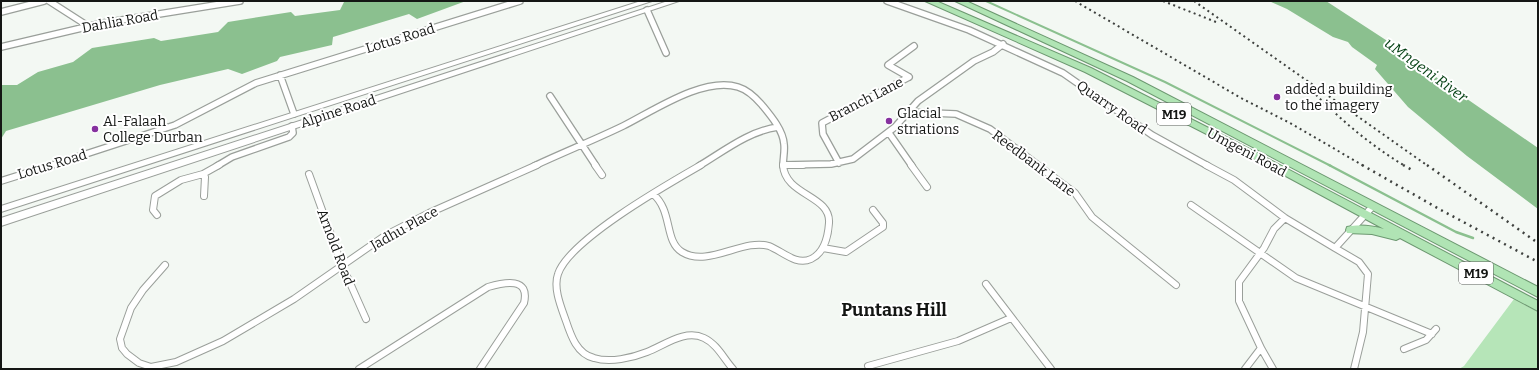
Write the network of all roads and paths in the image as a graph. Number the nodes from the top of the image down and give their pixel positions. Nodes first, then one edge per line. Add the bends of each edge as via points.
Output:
1 (44, 1) edge
2 (49, 1) edge
3 (240, 1) edge
4 (520, 1) edge
5 (674, 1) edge
6 (888, 1) edge
7 (929, 1) edge
8 (959, 1) edge
9 (648, 5) edge
10 (1, 12) edge
11 (88, 26) junction
12 (1003, 44) junction
13 (914, 46) dead end
14 (1, 47) edge
15 (666, 53) dead end
16 (457, 62) junction
17 (483, 63) junction
18 (280, 75) junction
19 (550, 96) dead end
20 (908, 112) junction
21 (294, 114) junction
22 (778, 127) junction
23 (292, 130) junction
24 (889, 133) junction
25 (581, 145) junction
26 (223, 149) junction
27 (182, 150) junction
28 (839, 164) junction
29 (783, 165) junction
30 (203, 174) junction
31 (309, 174) dead end
32 (602, 176) dead end
33 (1, 180) edge
34 (927, 187) dead end
35 (653, 194) junction
36 (204, 196) dead end
37 (1191, 205) dead end
38 (1373, 206) junction
39 (1, 209) edge
40 (873, 210) dead end
41 (157, 215) dead end
42 (1365, 215) junction
43 (1285, 218) junction
44 (1, 222) edge
45 (1351, 230) junction
46 (1413, 241) junction
47 (823, 248) junction
48 (1335, 248) junction
49 (1261, 253) junction
50 (165, 265) dead end
51 (342, 266) junction
52 (986, 284) dead end
53 (1176, 285) dead end
54 (1538, 292) edge
55 (1365, 306) junction
56 (1538, 306) edge
57 (1011, 318) junction
58 (366, 319) dead end
59 (1261, 348) junction
60 (1404, 349) dead end
61 (868, 366) dead end
62 (359, 369) edge
63 (480, 369) edge
64 (733, 369) edge
65 (1052, 369) edge
66 (1245, 369) edge
67 (1273, 369) edge
68 (1354, 369) edge

1 - 10 street
2 - 11 street
3 - 11 street, Dahlia Road
4 - 18 street, Lotus Road
5 - 9 main road, Alpine Road
6 - 12 street, Quarry Road
7 - 42 highway, Umgeni Road / M19 via 1088,70
8 - 38 highway, Umgeni Road / M19 via 1130,80
9 - 15 street
9 - 16 main road, Alpine Road
9 - 17 main road, Alpine Road
11 - 14 street, Dahlia Road
12 - 20 street via 925,95
12 - 43 street, Quarry Road via 1083,85 1152,135 1234,180
13 - 28 street, Branch Lane via 888,64 909,77 822,123 823,134
16 - 17 main road via 479,59
16 - 21 main road, Alpine Road
17 - 23 main road, Alpine Road
18 - 21 street
18 - 33 street, Lotus Road via 237,92 175,125
19 - 25 street
20 - 24 street
20 - 53 street, Reedbank Lane via 956,114 990,129 1075,193 1092,217
21 - 27 main road, Alpine Road
22 - 25 street, Jadhu Place via 746,90 714,85 689,94
22 - 29 street, Jadhu Place via 785,147
22 - 35 street via 753,134
23 - 26 main road, Alpine Road
23 - 30 street via 284,139 232,157
24 - 28 street via 857,157
24 - 34 street
25 - 32 street
25 - 51 street, Jadhu Place via 386,234
26 - 27 main road via 189,157 185,157
26 - 44 main road, Alpine Road
27 - 39 main road, Alpine Road
28 - 29 street
29 - 47 street via 788,181 826,209 830,215
30 - 36 street via 206,177
30 - 41 street via 180,180 157,194 153,210
31 - 51 street, Arnold Road
35 - 47 street via 663,202 674,243 689,255 703,256 763,245 775,248 791,259 803,261 815,257
35 - 64 street via 605,226 571,253 561,266 557,289 575,344 587,355 601,359 642,354 686,337 701,337 710,343
37 - 49 street
38 - 42 street
38 - 54 highway, Umgeni Road / M19
40 - 47 street via 883,223 883,227 846,252
42 - 45 street
42 - 46 highway, Umgeni Road / M19
43 - 48 street, Quarry Road
43 - 49 street via 1274,229
45 - 46 highway via 1372,230
45 - 48 street
46 - 56 highway, Umgeni Road / M19
48 - 55 street, Quarry Road via 1362,264 1367,270
49 - 55 street via 1300,280
49 - 59 street via 1243,275 1238,291 1239,301
50 - 51 street, Jadhu Place via 128,312 120,338 123,350 138,363 147,366 154,367 174,362 257,324
51 - 58 street, Arnold Road
52 - 57 street
55 - 60 street via 1434,331 1426,340
55 - 68 street via 1363,332
57 - 61 street via 958,341
57 - 65 street
59 - 66 street
59 - 67 street
62 - 63 street via 488,287 499,283 512,283 523,287 527,294 524,304

